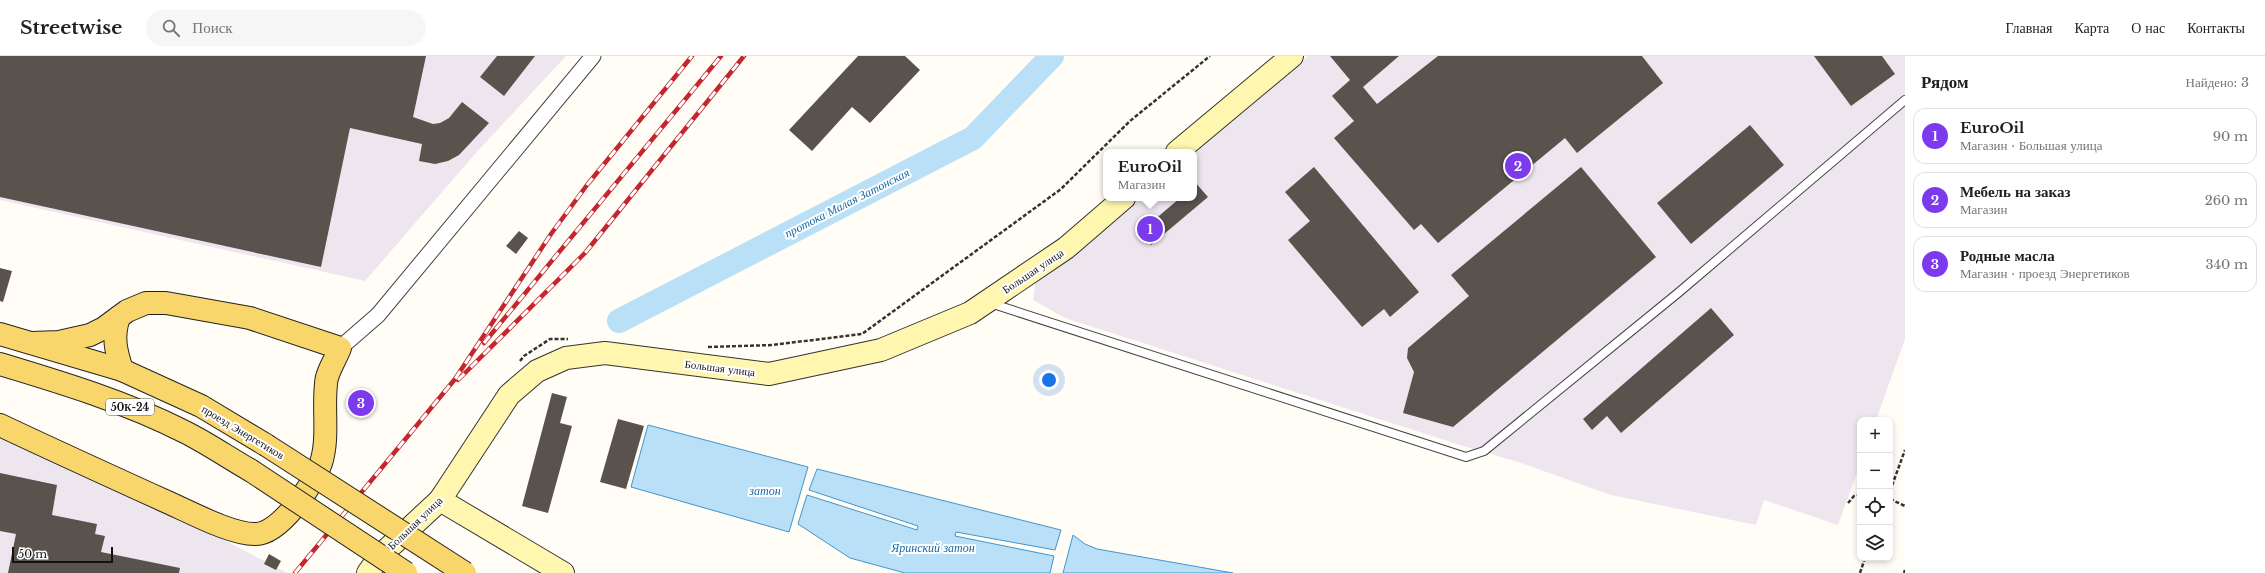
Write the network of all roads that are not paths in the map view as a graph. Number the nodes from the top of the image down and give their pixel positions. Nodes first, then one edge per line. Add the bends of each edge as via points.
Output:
1 (593, 56) edge
2 (1292, 56) edge
3 (1905, 100) edge
4 (1181, 149) edge
5 (1121, 201) edge
6 (986, 302) junction
7 (119, 317) junction
8 (0, 334) edge
9 (32, 343) junction
10 (340, 348) junction
11 (0, 364) edge
12 (122, 370) junction
13 (0, 425) edge
14 (440, 500) junction
15 (368, 573) edge
16 (406, 573) edge
17 (465, 573) edge
18 (563, 573) edge

1 - 10 street via 378,315
2 - 4 main road
3 - 6 lane via 1678,293 1484,450 1466,458
5 - 6 main road, Большая улица via 1066,248
6 - 14 main road, Большая улица via 970,313 882,350 769,374 605,353 566,358 537,371 509,395
7 - 9 main road via 90,335 59,342
7 - 10 main road via 146,303 166,303 250,318
7 - 12 main road via 114,331
8 - 9 main road, проезд Энергетиков / 50К-24
9 - 12 main road, проезд Энергетиков / 50К-24
10 - 13 main road via 326,383 326,416 321,463 307,490 287,516 270,529 257,534 231,529 194,514
11 - 16 main road, 50К-24, bridge via 82,388 186,432 250,470
12 - 17 main road, проезд Энергетиков / 50К-24, bridge via 201,406
14 - 15 main road, Большая улица via 381,555
14 - 18 main road

